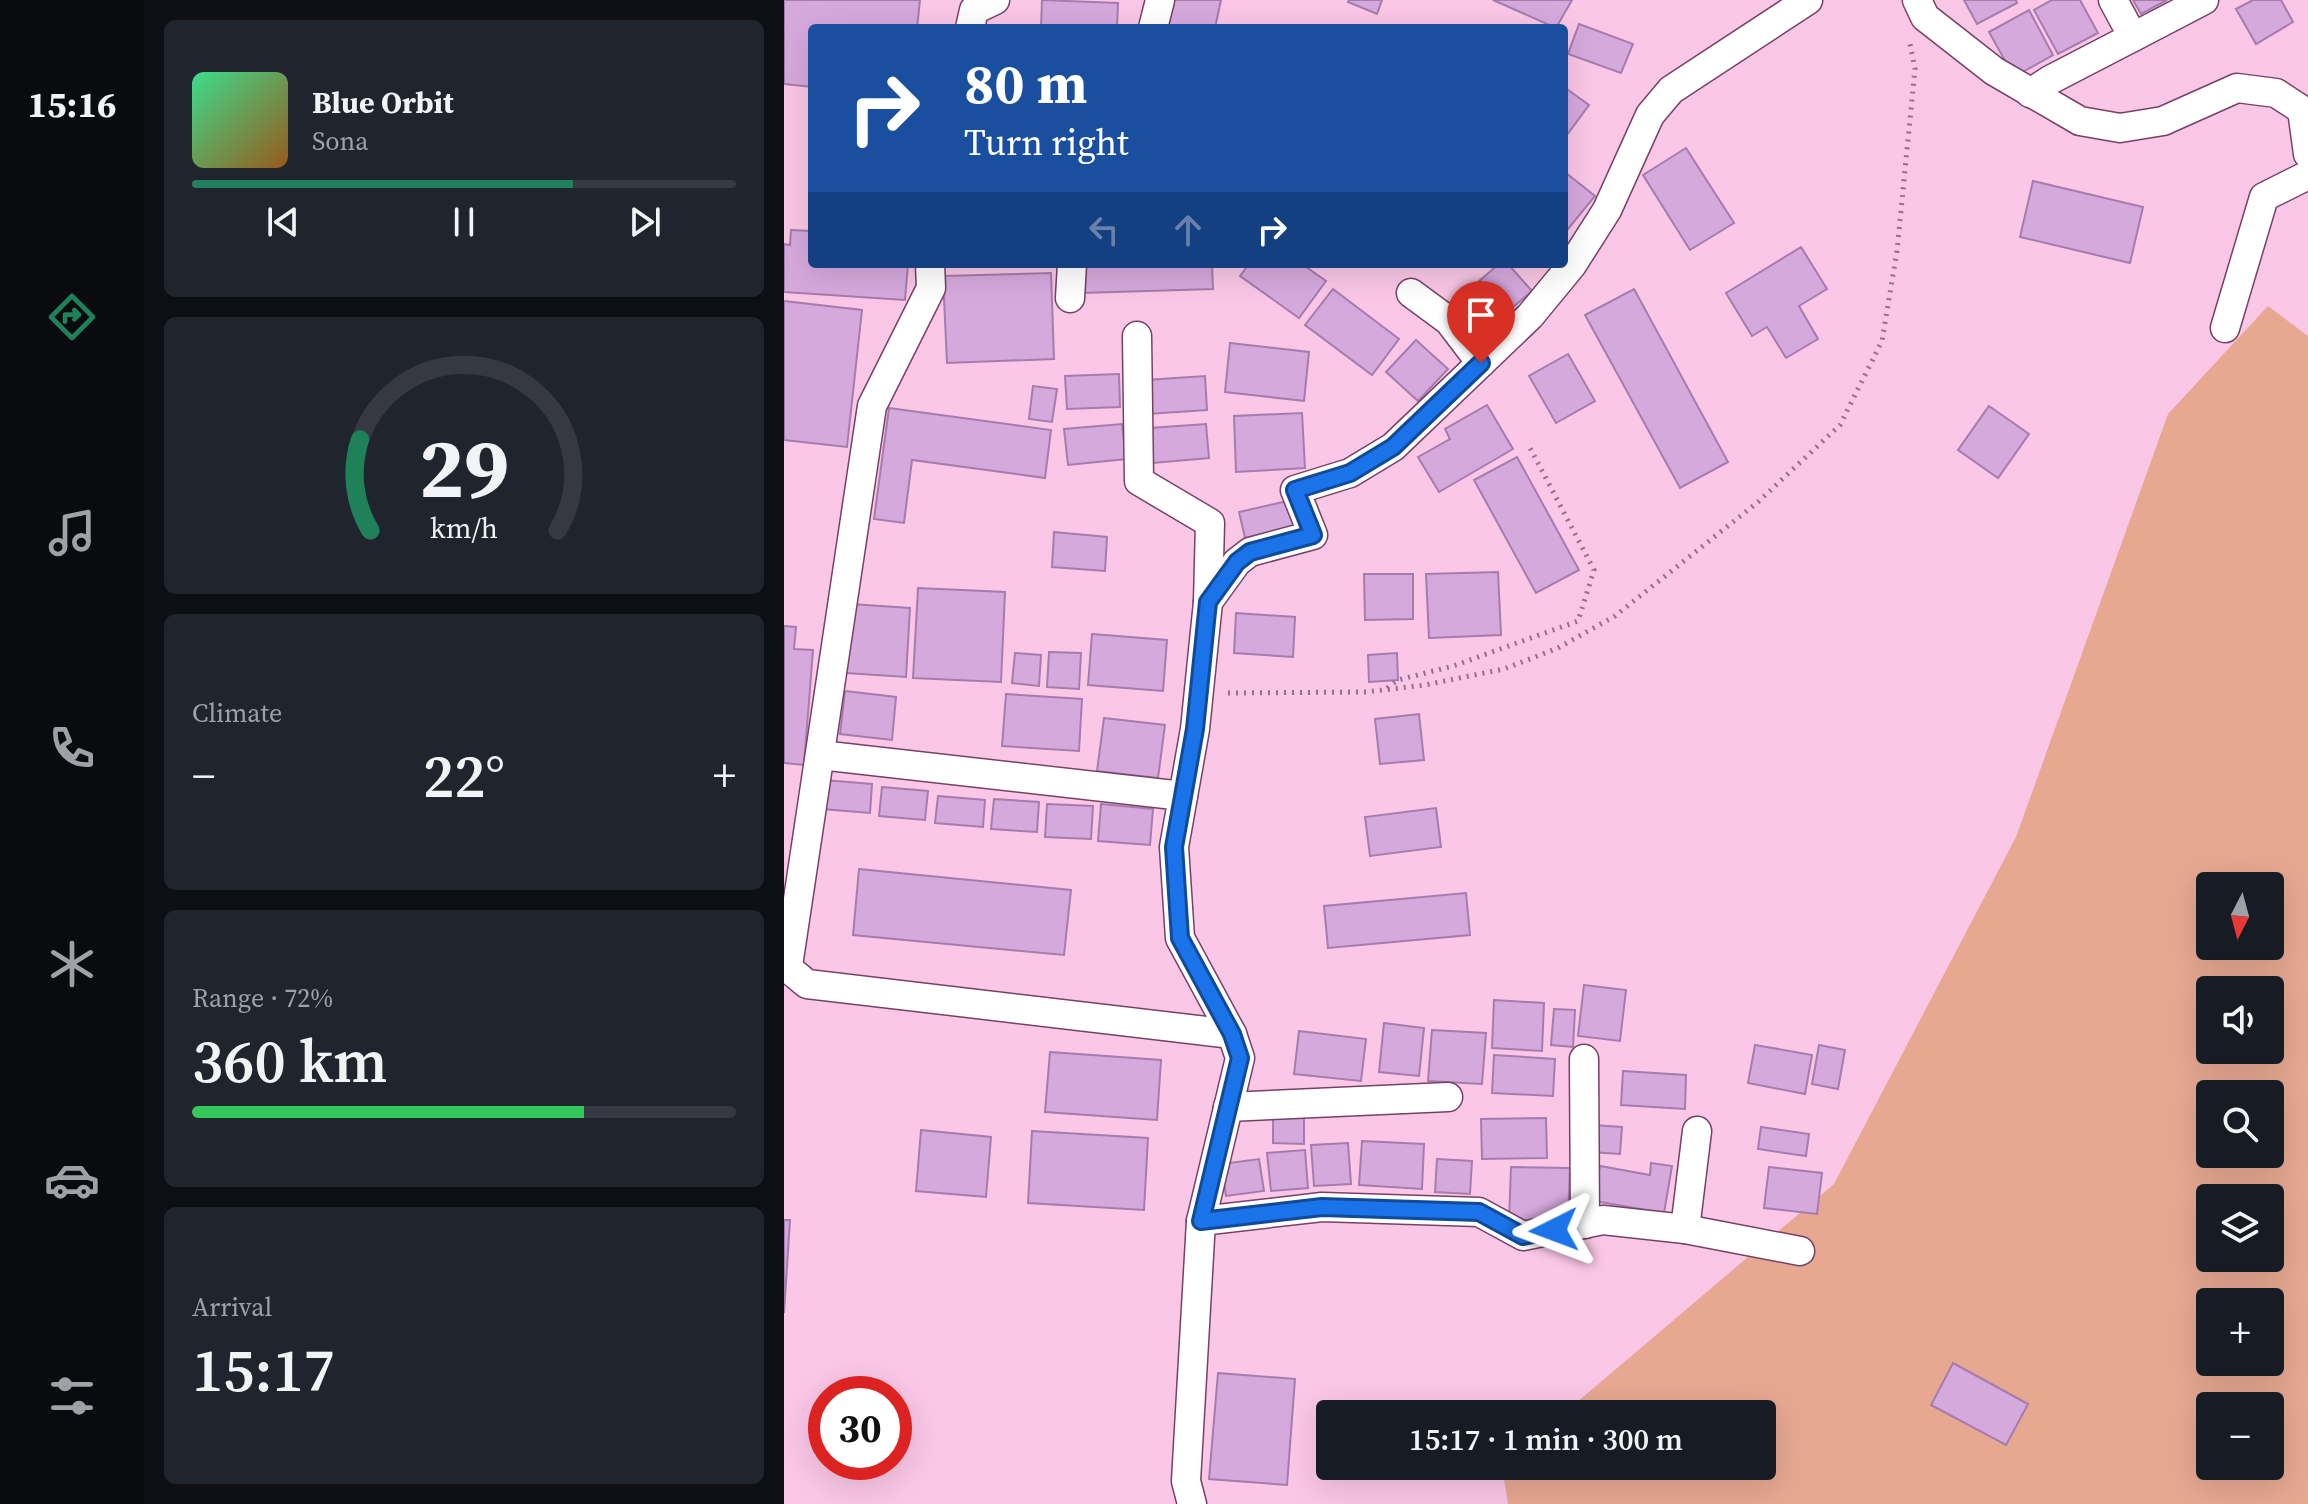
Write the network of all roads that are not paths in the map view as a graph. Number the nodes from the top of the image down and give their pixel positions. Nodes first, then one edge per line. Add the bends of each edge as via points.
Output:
1 (995, 0) edge
2 (1160, 0) edge
3 (1808, 0) edge
4 (1917, 0) edge
5 (2113, 0) edge
6 (2204, 0) edge
7 (971, 24) edge
8 (1154, 24) edge
9 (2133, 37) junction
10 (2030, 93) junction
11 (2307, 143) edge
12 (2308, 175) edge
13 (930, 268) edge
14 (1072, 268) edge
15 (1411, 293) dead end
16 (1070, 298) dead end
17 (2225, 328) dead end
18 (1137, 336) dead end
19 (1481, 363) junction
20 (1208, 602) junction
21 (820, 755) junction
22 (1183, 796) junction
23 (786, 965) edge
24 (1232, 1034) junction
25 (1584, 1059) dead end
26 (1448, 1097) dead end
27 (1228, 1107) junction
28 (1697, 1131) dead end
29 (1201, 1221) junction
30 (1585, 1224) junction
31 (1685, 1229) junction
32 (1800, 1251) dead end
33 (1192, 1504) edge

1 - 7 street via 974,10
2 - 8 street
3 - 19 street via 1671,90 1650,115 1607,210 1572,265
4 - 10 street via 1925,17
5 - 9 street
6 - 9 street
9 - 10 street
10 - 11 street via 2080,121 2120,128 2163,121 2237,88 2276,93 2302,110
12 - 17 street via 2264,197
13 - 21 street via 931,288 872,406
14 - 16 street
15 - 19 street via 1449,321
18 - 20 street via 1139,481 1210,523
19 - 20 street via 1393,447 1350,473 1295,490 1313,535 1250,552
20 - 22 street
21 - 22 street
21 - 23 street
22 - 24 street via 1174,847 1180,938
23 - 24 street via 807,984
24 - 27 street via 1240,1058
25 - 30 street
26 - 27 street
27 - 29 street
28 - 31 street
29 - 30 street via 1322,1207 1479,1212 1523,1236
29 - 33 street via 1186,1481
30 - 31 street via 1603,1220
31 - 32 street

